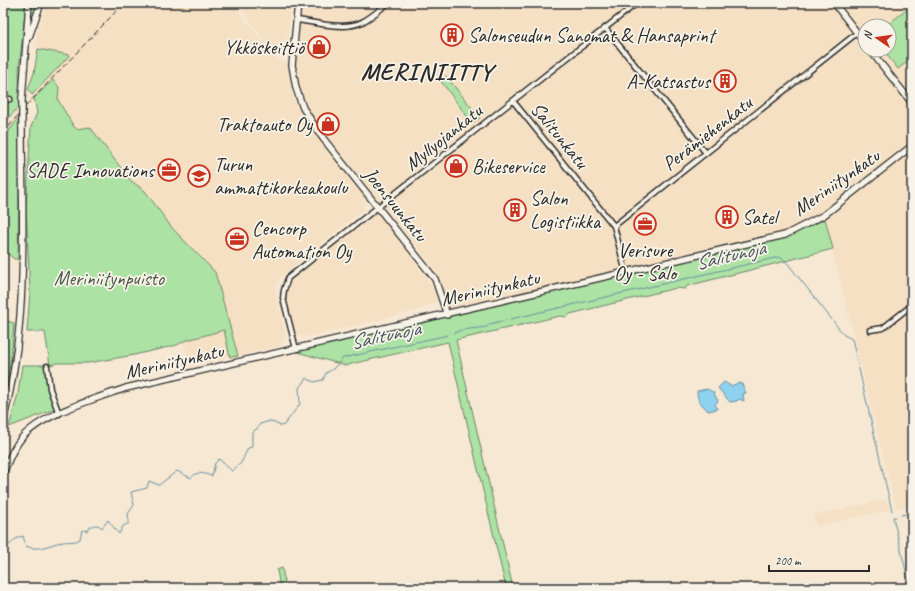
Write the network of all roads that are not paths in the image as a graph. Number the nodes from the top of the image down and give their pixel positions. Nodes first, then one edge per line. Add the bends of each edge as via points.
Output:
1 (29, 3) edge
2 (41, 3) edge
3 (298, 3) edge
4 (388, 3) edge
5 (637, 3) edge
6 (834, 3) edge
7 (296, 20) junction
8 (605, 28) junction
9 (857, 33) joint
10 (25, 53) junction
11 (876, 58) edge
12 (10, 99) dead end
13 (3, 101) edge
14 (513, 101) junction
15 (912, 103) edge
16 (912, 146) edge
17 (706, 153) junction
18 (378, 207) junction
19 (614, 226) junction
20 (626, 272) junction
21 (912, 305) edge
22 (447, 315) junction
23 (870, 330) dead end
24 (296, 349) junction
25 (47, 366) dead end
26 (59, 414) junction
27 (3, 421) edge
28 (3, 473) edge

1 - 10 main road
2 - 10 main road
3 - 7 main road, Joensuunkatu
4 - 7 street via 371,17 351,25
5 - 8 street, Myllyojankatu
6 - 9 main road
7 - 18 main road, Joensuunkatu via 292,65 303,108 322,137
8 - 14 street, Myllyojankatu
8 - 17 street
9 - 17 street, Perämiehenkatu
10 - 27 main road, bridge via 22,99 21,310 14,372
11 - 15 main road
12 - 13 street
14 - 18 street, Myllyojankatu
14 - 19 street, Salitunkatu
16 - 20 main road, Meriniitynkatu via 837,206 799,228 768,239
17 - 19 street, Perämiehenkatu
18 - 22 main road, Joensuunkatu via 435,279
18 - 24 street, Myllyojankatu via 288,278 283,298
19 - 20 street
20 - 22 main road, Meriniitynkatu
21 - 23 street via 883,328
22 - 24 main road, Meriniitynkatu
24 - 26 main road, Meriniitynkatu via 126,388
25 - 26 street via 50,389
26 - 28 main road, Meriniitynkatu via 41,422 20,440

